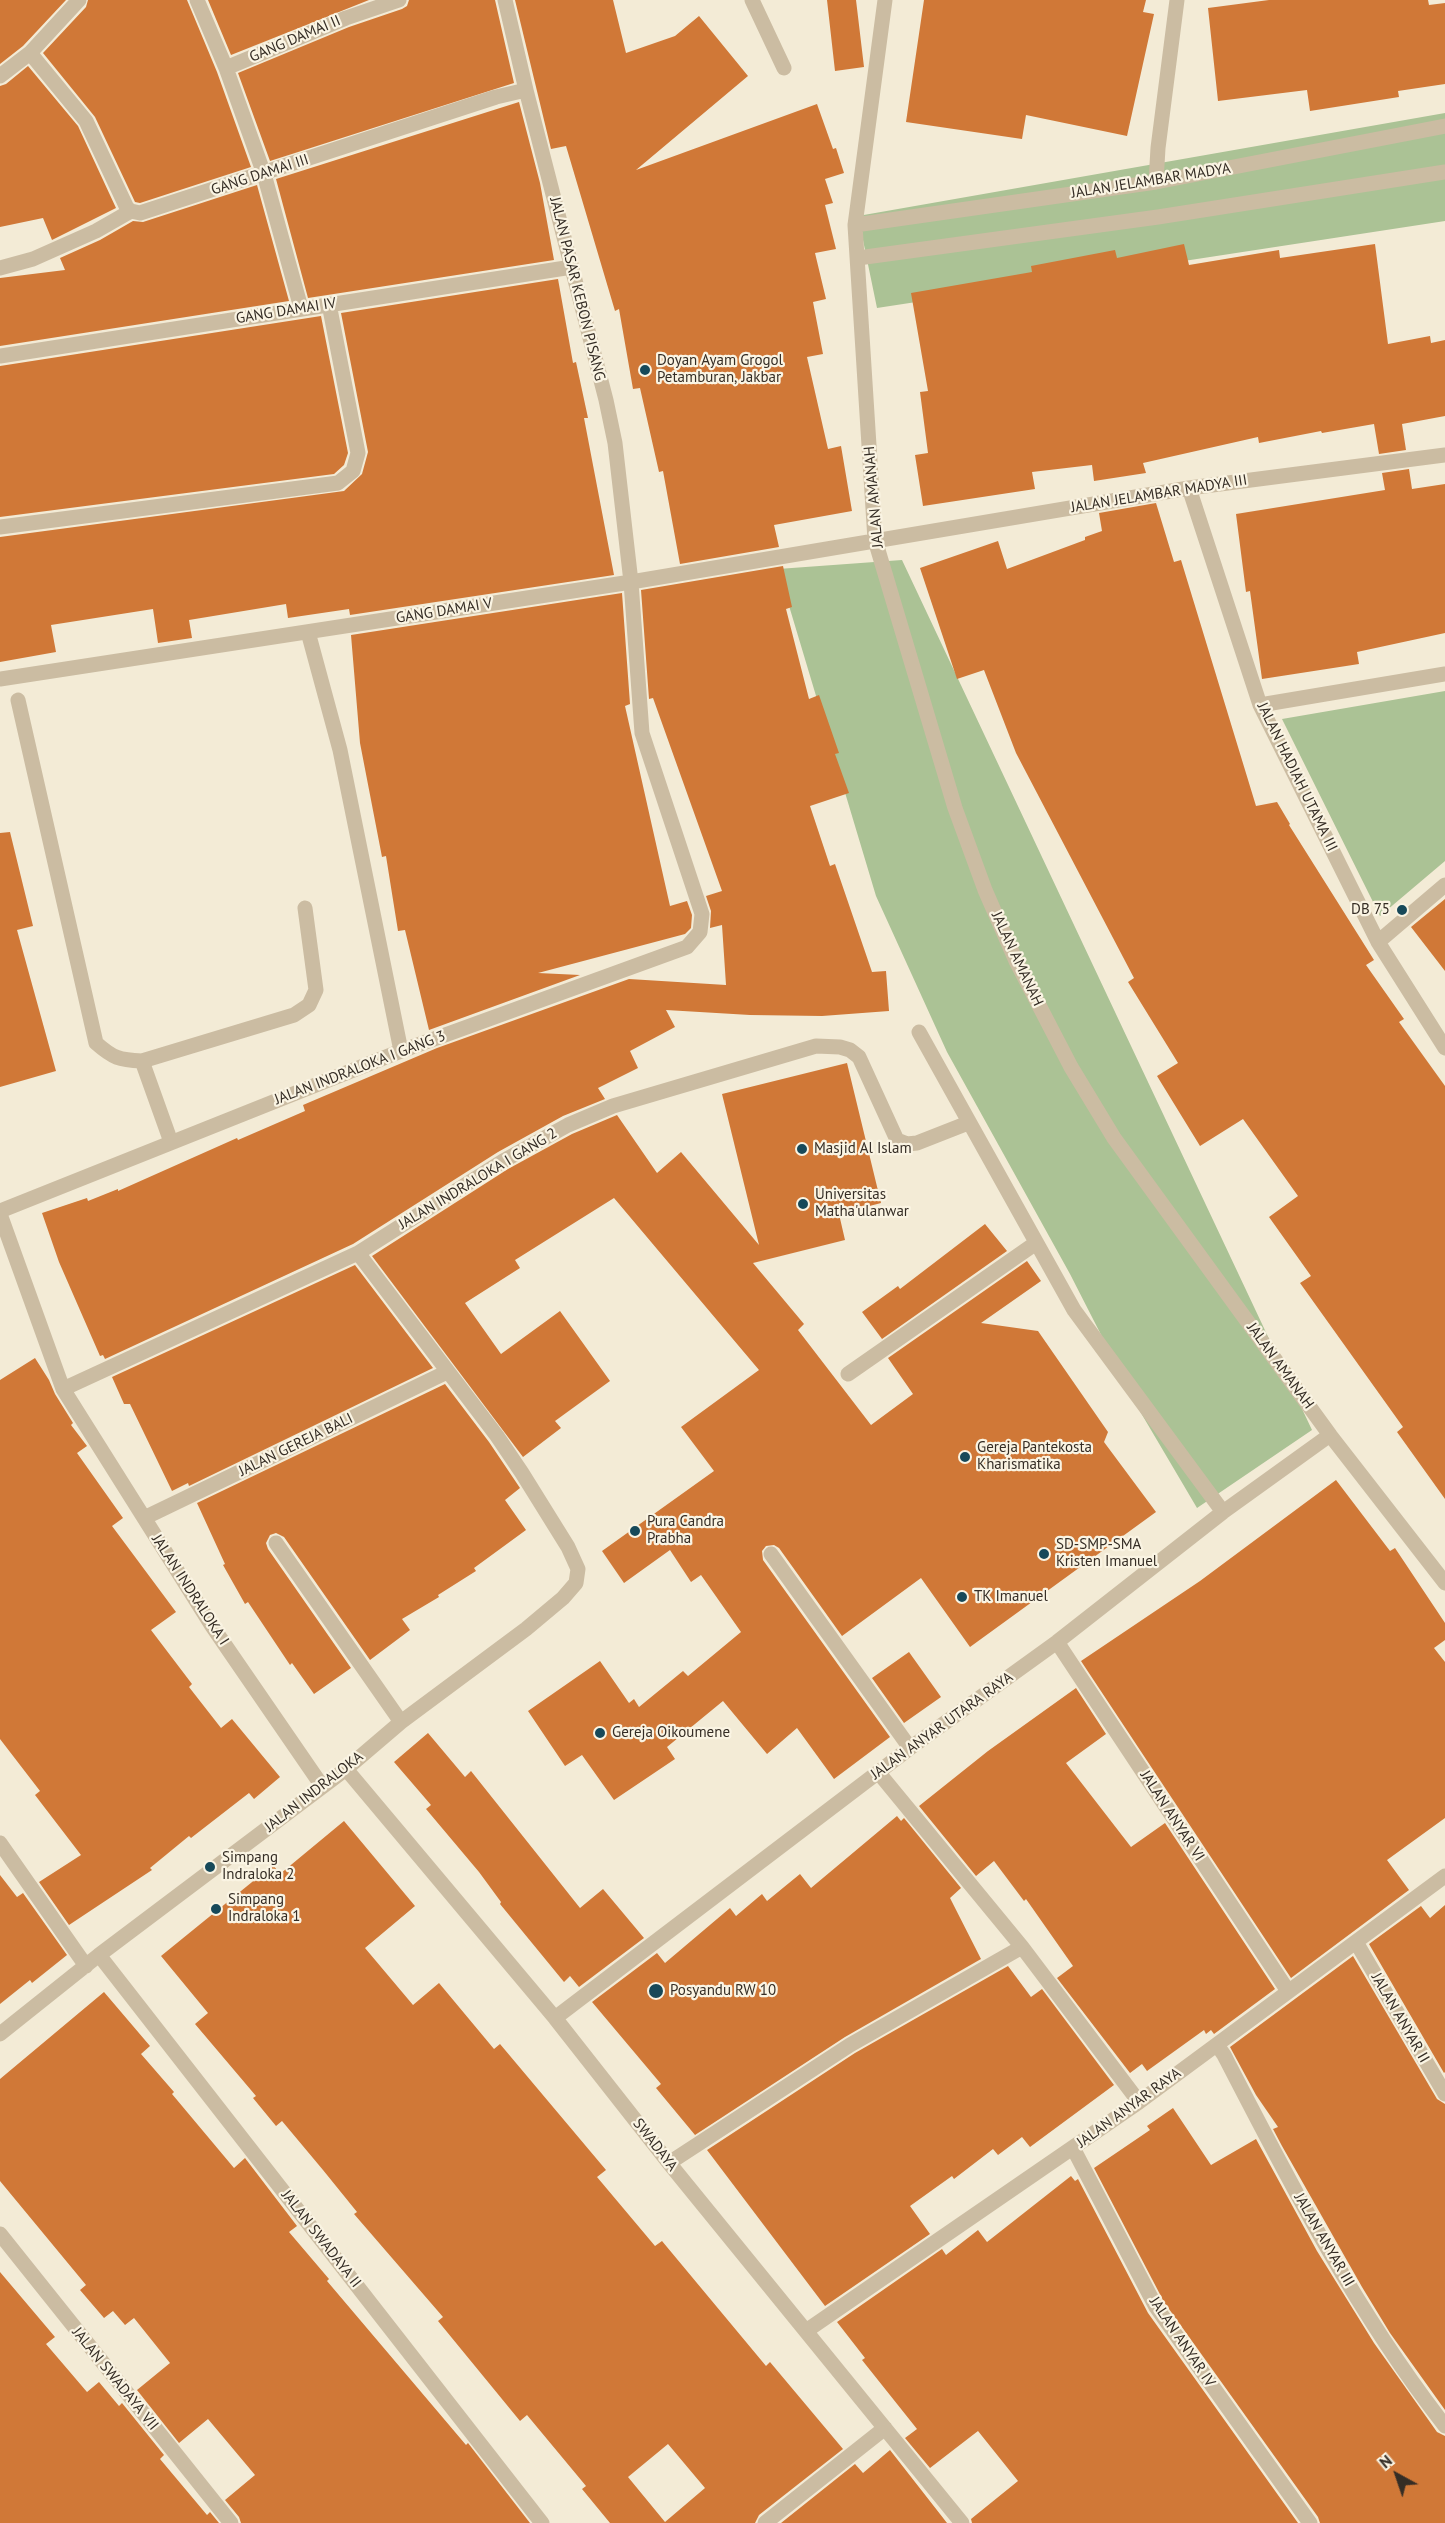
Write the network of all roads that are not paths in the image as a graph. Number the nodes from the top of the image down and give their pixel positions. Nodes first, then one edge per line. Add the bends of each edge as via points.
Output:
1 (79, 0) edge
2 (197, 0) edge
3 (399, 0) edge
4 (505, 0) edge
5 (752, 0) edge
6 (885, 0) edge
7 (1176, 0) edge
8 (30, 53) junction
9 (226, 68) junction
10 (784, 68) dead end
11 (0, 76) edge
12 (526, 90) junction
13 (1445, 126) edge
14 (1445, 172) edge
15 (264, 174) junction
16 (1156, 182) junction
17 (131, 211) junction
18 (855, 225) junction
19 (858, 258) junction
20 (572, 267) junction
21 (0, 268) edge
22 (329, 304) junction
23 (301, 309) junction
24 (0, 356) edge
25 (1445, 455) edge
26 (1189, 488) junction
27 (0, 527) edge
28 (874, 540) junction
29 (631, 582) junction
30 (308, 632) junction
31 (1445, 674) edge
32 (6, 678) edge
33 (18, 700) dead end
34 (1260, 705) junction
35 (1445, 885) edge
36 (305, 908) dead end
37 (702, 914) joint
38 (1378, 942) junction
39 (919, 1032) dead end
40 (1445, 1048) edge
41 (401, 1051) junction
42 (142, 1061) junction
43 (968, 1123) junction
44 (171, 1142) junction
45 (0, 1212) edge
46 (1036, 1243) junction
47 (358, 1253) junction
48 (447, 1372) junction
49 (848, 1374) dead end
50 (63, 1389) junction
51 (1330, 1435) junction
52 (1223, 1512) junction
53 (144, 1518) junction
54 (276, 1543) dead end
55 (771, 1554) dead end
56 (1445, 1583) edge
57 (1057, 1642) junction
58 (401, 1722) junction
59 (910, 1748) junction
60 (346, 1769) junction
61 (878, 1772) junction
62 (322, 1786) junction
63 (0, 1843) edge
64 (1445, 1876) edge
65 (1356, 1942) junction
66 (1022, 1947) junction
67 (99, 1955) junction
68 (86, 1966) junction
69 (1288, 1991) junction
70 (555, 2018) junction
71 (0, 2034) edge
72 (1217, 2045) junction
73 (1445, 2094) edge
74 (1139, 2102) junction
75 (1073, 2148) junction
76 (669, 2163) junction
77 (0, 2235) edge
78 (806, 2331) junction
79 (1445, 2426) edge
80 (885, 2428) junction
81 (231, 2523) edge
82 (542, 2523) edge
83 (765, 2523) edge
84 (962, 2523) edge
85 (1310, 2523) edge

1 - 8 street
2 - 9 street
3 - 9 street, GANG DAMAI II
4 - 12 street, JALAN PASAR KEBON PISANG
5 - 10 street
6 - 18 street, JALAN AMANAH
7 - 16 street
8 - 11 street
8 - 17 street via 86,121
9 - 15 street
12 - 15 street, GANG DAMAI III
12 - 20 street, JALAN PASAR KEBON PISANG
13 - 16 street, JALAN JELAMBAR MADYA
14 - 19 street via 1158,218
15 - 17 street, GANG DAMAI III via 140,213
15 - 23 street
16 - 18 street, JALAN JELAMBAR MADYA
17 - 21 street, GANG DAMAI III via 33,259
18 - 19 street, JALAN AMANAH
19 - 28 street, JALAN AMANAH
20 - 22 street, GANG DAMAI IV
20 - 29 street, JALAN PASAR KEBON PISANG via 615,443
22 - 23 street, GANG DAMAI IV
22 - 27 street via 358,453 353,471 338,483
23 - 24 street, GANG DAMAI IV
25 - 26 street, JALAN JELAMBAR MADYA III
26 - 28 street, JALAN JELAMBAR MADYA III
26 - 34 street, JALAN HADIAH UTAMA III
28 - 29 street, GANG DAMAI V
28 - 51 street, JALAN AMANAH via 955,808 999,924 1044,1017 1138,1173
29 - 30 street, GANG DAMAI V
29 - 37 street, JALAN PASAR KEBON PISANG via 642,733
30 - 32 street, GANG DAMAI V
30 - 41 street via 340,750
31 - 34 street
33 - 42 street via 96,1043 120,1060
34 - 38 street, JALAN HADIAH UTAMA III
35 - 38 street
36 - 42 street via 316,990 309,1005 294,1015
37 - 41 street, JALAN INDRALOKA I GANG 3 via 700,932 687,947
38 - 40 street, JALAN HADIAH UTAMA III
39 - 43 street
41 - 44 street, JALAN INDRALOKA I GANG 3
42 - 44 street
43 - 46 street
43 - 47 street, JALAN INDRALOKA I GANG 2 via 917,1143 897,1140 860,1057 840,1047 816,1046 613,1106 567,1125
44 - 45 street, JALAN INDRALOKA I GANG 3
45 - 50 street, JALAN INDRALOKA I
46 - 49 street
46 - 52 street via 1074,1310
47 - 48 street
47 - 50 street, JALAN INDRALOKA I GANG 2
48 - 53 street, JALAN GEREJA BALI
48 - 58 street, JALAN INDRALOKA via 497,1437 578,1569 576,1583 569,1592
50 - 53 street, JALAN INDRALOKA I
51 - 52 street, JALAN ANYAR UTARA RAYA
51 - 56 street, JALAN AMANAH
52 - 57 street, JALAN ANYAR UTARA RAYA
53 - 62 street, JALAN INDRALOKA I via 212,1626
54 - 58 street
55 - 59 street
57 - 59 street, JALAN ANYAR UTARA RAYA
57 - 69 street, JALAN ANYAR VI
58 - 60 street, JALAN INDRALOKA
59 - 61 street, JALAN ANYAR UTARA RAYA
60 - 62 street, JALAN INDRALOKA
60 - 70 street, SWADAYA
61 - 66 street
61 - 70 street, JALAN ANYAR UTARA RAYA
62 - 67 street, JALAN INDRALOKA
63 - 68 street
64 - 65 street, JALAN ANYAR RAYA
65 - 69 street, JALAN ANYAR RAYA
65 - 73 street, JALAN ANYAR II
66 - 74 street
66 - 76 street via 850,2045
67 - 68 street, JALAN INDRALOKA
67 - 82 street, JALAN SWADAYA II
68 - 71 street, JALAN INDRALOKA
69 - 72 street, JALAN ANYAR RAYA
70 - 76 street, SWADAYA
72 - 74 street, JALAN ANYAR RAYA
72 - 79 street, JALAN ANYAR III via 1346,2279 1390,2350
74 - 75 street, JALAN ANYAR RAYA
75 - 78 street, JALAN ANYAR RAYA
75 - 85 street, JALAN ANYAR IV via 1156,2307
76 - 78 street, SWADAYA
77 - 81 street, JALAN SWADAYA VII
78 - 80 street, SWADAYA
80 - 83 street
80 - 84 street, SWADAYA

